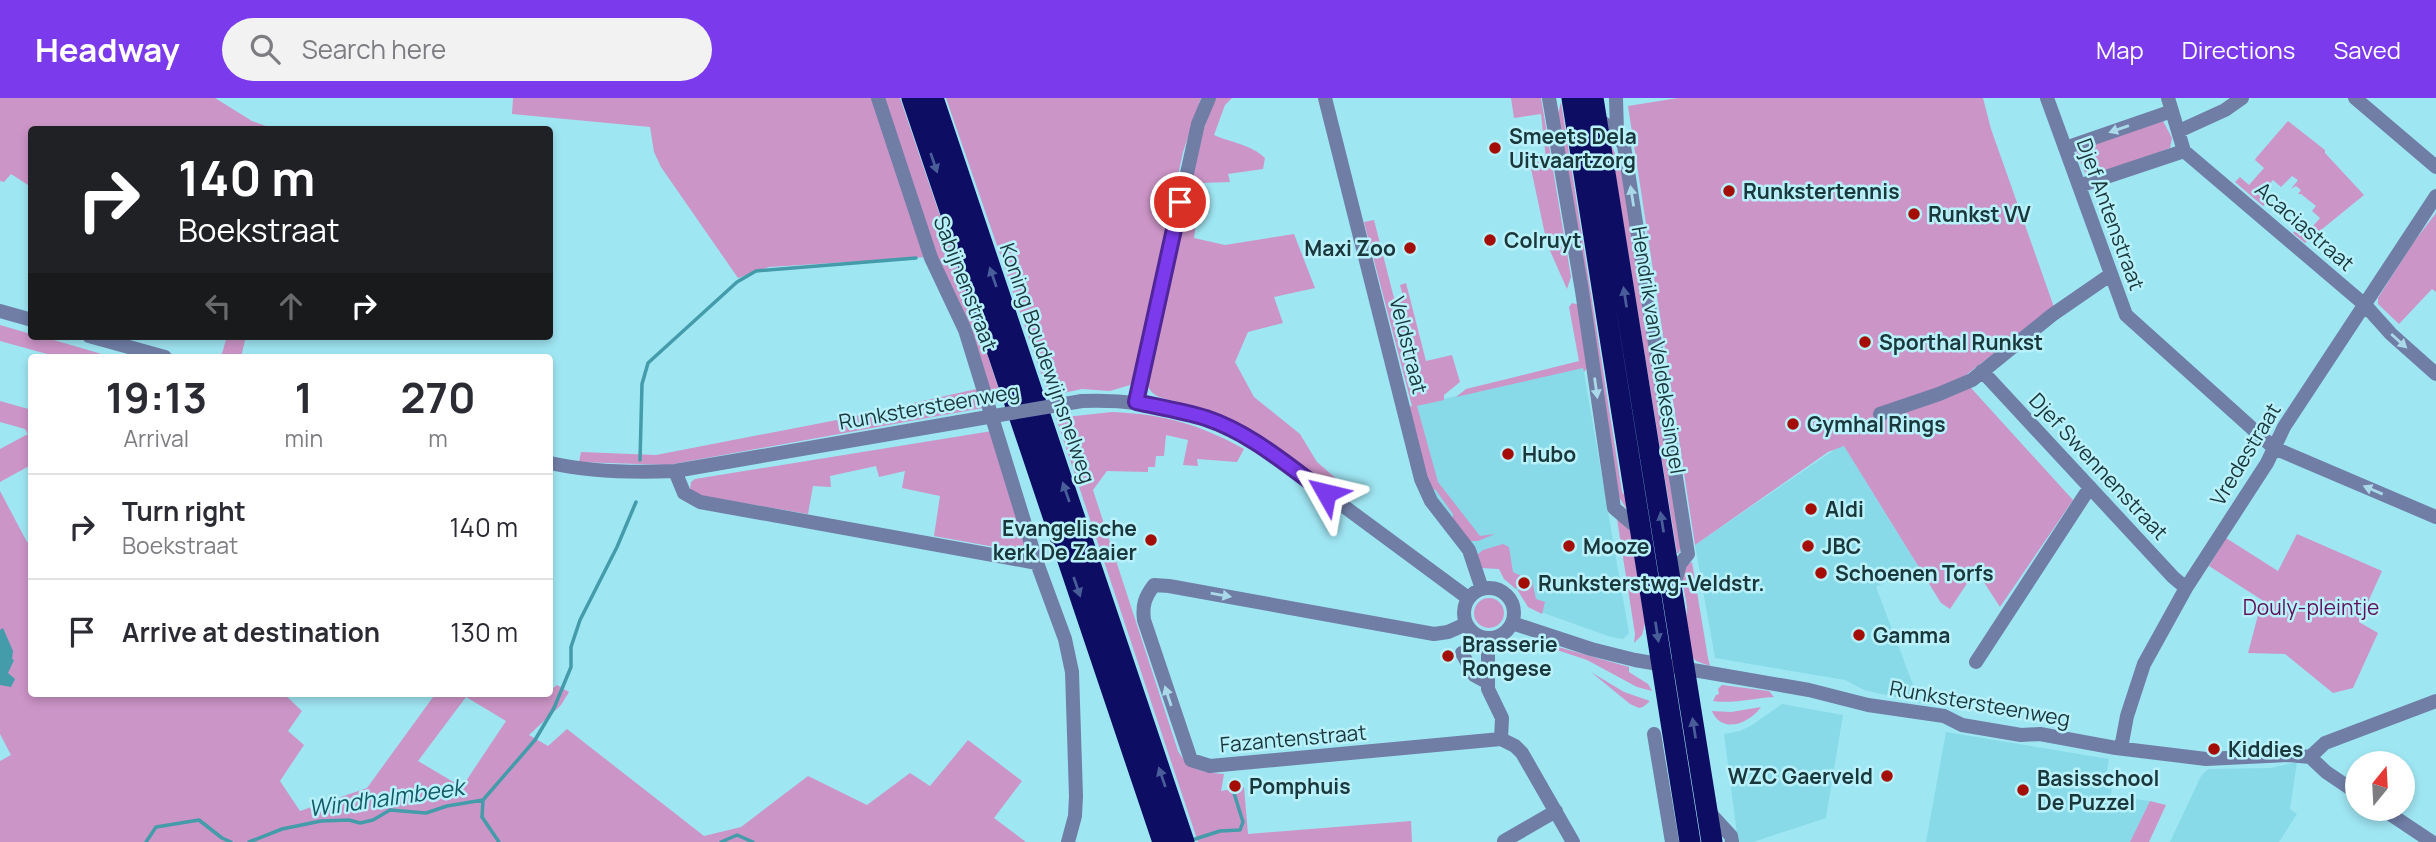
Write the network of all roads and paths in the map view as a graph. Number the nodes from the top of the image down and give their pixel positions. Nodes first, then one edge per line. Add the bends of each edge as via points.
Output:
1 (878, 98) edge
2 (912, 98) edge
3 (933, 98) edge
4 (1209, 98) edge
5 (1325, 98) edge
6 (1572, 98) edge
7 (1616, 98) edge
8 (2047, 98) edge
9 (2242, 98) edge
10 (2355, 98) edge
11 (1551, 100) edge
12 (2170, 104) edge
13 (1595, 108) edge
14 (2179, 131) junction
15 (1617, 132) junction
16 (2065, 148) junction
17 (2184, 151) junction
18 (2436, 167) edge
19 (2079, 186) junction
20 (2436, 196) edge
21 (2110, 275) junction
22 (2364, 305) junction
23 (0, 312) edge
24 (28, 319) edge
25 (103, 340) edge
26 (154, 354) edge
27 (1982, 371) junction
28 (2436, 374) edge
29 (1136, 402) junction
30 (1880, 414) dead end
31 (2274, 448) junction
32 (553, 463) edge
33 (675, 471) junction
34 (2090, 487) junction
35 (2436, 517) edge
36 (1641, 531) junction
37 (1037, 564) junction
38 (2186, 588) junction
39 (1482, 589) junction
40 (1673, 589) junction
41 (1468, 598) junction
42 (1512, 623) junction
43 (1466, 624) junction
44 (1488, 638) junction
45 (1462, 653) dead end
46 (1976, 663) dead end
47 (1662, 666) junction
48 (1685, 670) junction
49 (1487, 682) junction
50 (2436, 701) edge
51 (1654, 734) dead end
52 (1501, 739) junction
53 (2121, 748) junction
54 (1675, 750) junction
55 (2311, 757) junction
56 (2345, 785) edge
57 (1666, 796) junction
58 (1707, 810) junction
59 (1556, 811) junction
60 (2399, 821) edge
61 (2425, 840) edge
62 (1504, 841) edge
63 (1068, 842) edge
64 (1163, 842) edge
65 (1184, 842) edge
66 (1573, 842) edge
67 (1672, 842) edge
68 (1690, 842) edge
69 (1712, 842) edge
70 (1732, 842) edge

1 - 37 street, Sabijnenstraat via 932,258 965,330
2 -> 64 highway, Koning Boudewijnsnelweg
65 -> 3 highway, Koning Boudewijnsnelweg
4 - 29 street via 1193,145
5 - 39 street, Veldstraat via 1421,479 1431,501 1469,550
6 - 36 highway
7 - 15 street, Hendrik van Veldekesingel
8 - 16 street, Djef Antenstraat
9 - 14 street
10 - 18 street
11 -> 36 street via 1614,508
12 - 14 street
12 -> 16 street
13 - 15 street, Hendrik van Veldekesingel
40 -> 13 highway, Hendrik van Veldekesingel
14 - 17 street
40 -> 15 street, Hendrik van Veldekesingel via 1688,554 1624,146
16 - 19 street, Djef Antenstraat
17 - 19 street
17 - 22 street, Acaciastraat
19 - 21 street, Djef Antenstraat
20 - 22 street, Vredestraat
21 - 27 street via 2052,314
21 - 31 street, Djef Antenstraat via 2126,315
22 -> 28 street, Acaciastraat
22 - 31 street, Vredestraat
23 - 24 street
25 - 26 street
27 - 30 street via 1950,390
27 - 34 street, Djef Swennenstraat
29 - 33 street, Runkstersteenweg, bridge via 1082,401
29 - 41 street, Runkstersteenweg via 1206,418 1255,442
35 -> 31 street, Djef Antenstraat
31 - 38 street, Vredestraat
32 - 33 street, Runkstersteenweg via 607,471
33 - 37 street via 684,493 699,502
34 - 38 street, Djef Swennenstraat
34 - 46 street
36 -> 47 highway
37 - 63 street, Sabijnenstraat via 1056,608 1072,672 1076,796
38 - 53 street, Vredestraat via 2144,664
39 - 41 street
39 - 42 street via 1494,588 1510,598
40 - 48 highway, Hendrik van Veldekesingel
41 - 43 street
42 - 44 street via 1503,634
42 - 47 street, Runkstersteenweg
43 - 44 street
52 -> 43 street, Fazantenstraat via 1210,766 1191,760 1142,608 1154,585 1434,634
44 - 49 street
45 - 49 street via 1474,676
47 - 48 street, Runkstersteenweg
47 - 54 highway
48 - 53 street, Runkstersteenweg via 1944,716 1972,727
58 -> 48 highway, Hendrik van Veldekesingel
49 - 52 street via 1502,718
50 - 55 street via 2325,743
51 - 57 street
52 - 59 street via 1518,747
53 - 55 street, Runkstersteenweg via 2206,759
54 - 57 street
54 - 68 highway
55 - 56 street
57 - 67 street
58 - 69 highway, Hendrik van Veldekesingel
58 - 70 street
59 - 62 street
59 - 66 street
60 - 61 street

